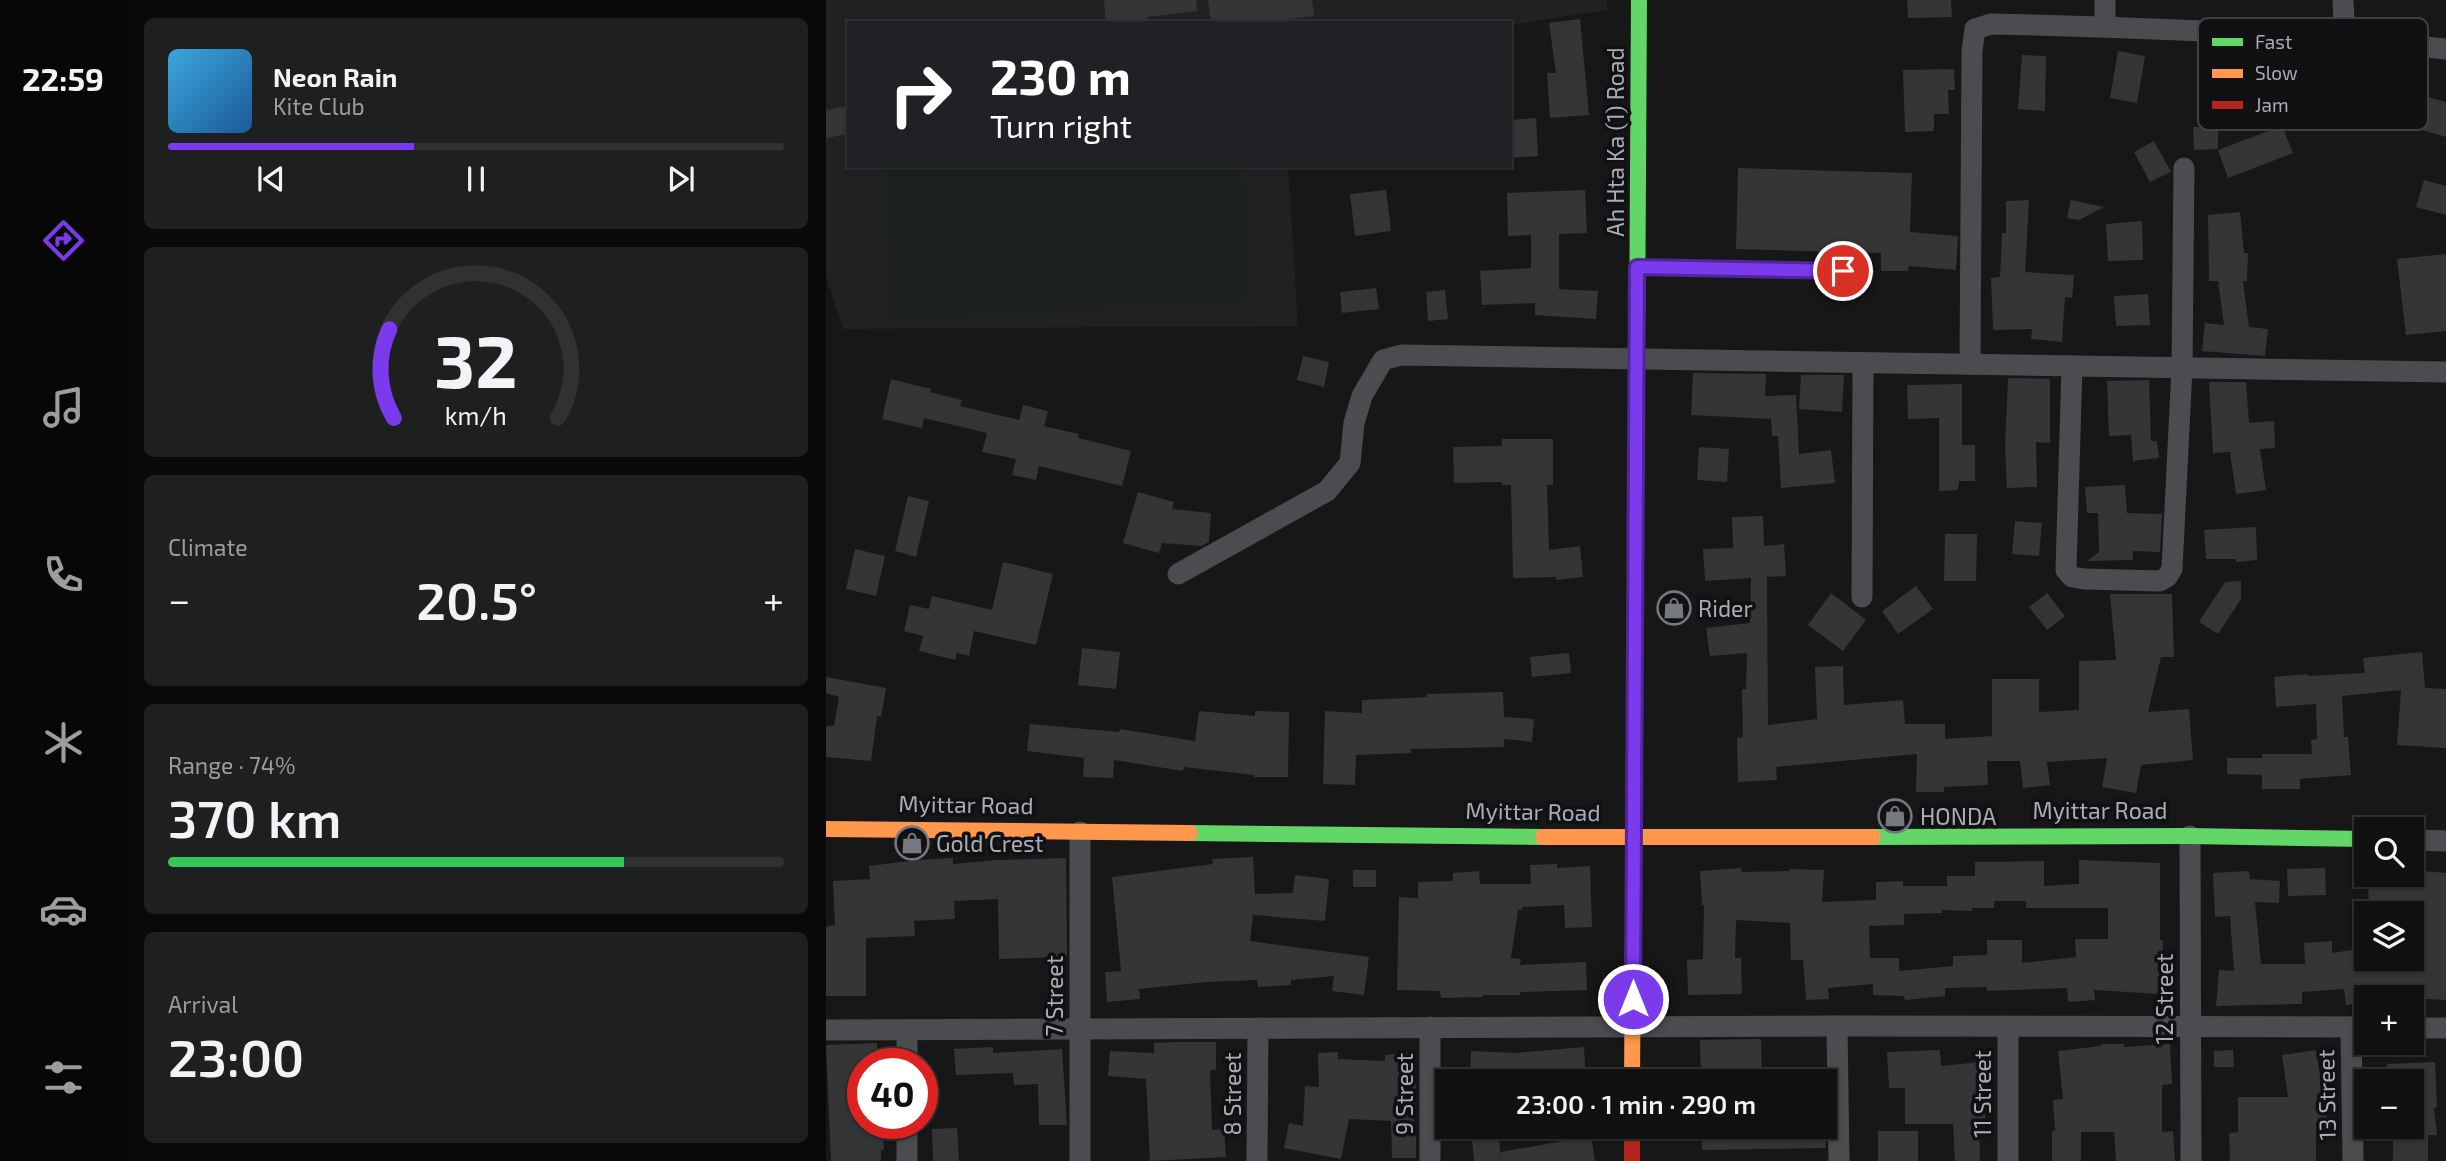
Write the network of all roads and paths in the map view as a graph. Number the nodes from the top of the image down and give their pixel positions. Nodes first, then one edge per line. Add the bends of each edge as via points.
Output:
1 (1639, 0) edge
2 (2105, 0) edge
3 (2343, 0) edge
4 (2344, 18) edge
5 (2105, 27) junction
6 (2198, 31) edge
7 (2428, 47) edge
8 (2446, 49) edge
9 (2184, 168) dead end
10 (1637, 267) junction
11 (1869, 272) dead end
12 (1636, 360) junction
13 (1863, 363) junction
14 (1970, 365) junction
15 (2072, 366) junction
16 (2182, 368) junction
17 (2446, 372) edge
18 (1178, 574) dead end
19 (1862, 597) dead end
20 (826, 829) edge
21 (1080, 832) junction
22 (2190, 836) junction
23 (1633, 838) junction
24 (2354, 839) edge
25 (2424, 840) edge
26 (2446, 841) edge
27 (1632, 1026) junction
28 (1837, 1026) junction
29 (2008, 1026) junction
30 (1430, 1027) junction
31 (2190, 1027) junction
32 (2354, 1027) edge
33 (1258, 1028) junction
34 (2424, 1028) edge
35 (2446, 1028) edge
36 (1080, 1029) junction
37 (826, 1030) edge
38 (907, 1030) junction
39 (907, 1048) edge
40 (2357, 1055) edge
41 (1632, 1069) edge
42 (907, 1139) edge
43 (1632, 1139) edge
44 (908, 1161) edge
45 (1080, 1161) edge
46 (1257, 1161) edge
47 (1430, 1161) edge
48 (1632, 1161) edge
49 (1839, 1161) edge
50 (2008, 1161) edge
51 (2191, 1161) edge
52 (2353, 1161) edge

1 - 10 street, Ah Hta Ka (1) Road
2 - 5 street
3 - 4 street
5 - 6 street
5 - 14 street via 1991,24 1975,29
7 - 8 street
9 - 16 street
10 - 11 lane
10 - 12 street, Ah Hta Ka (1) Road
12 - 13 street
12 - 18 street via 1401,355 1384,360 1362,396 1350,464 1327,491
12 - 23 street, Ah Hta Ka (1) Road
13 - 14 street
13 - 19 street
14 - 15 street
15 - 16 street
15 - 16 street via 2066,570 2072,577 2084,579 2160,582 2172,569
16 - 17 street
20 - 21 street, Myittar Road
21 - 23 street, Myittar Road
21 - 36 street, 7 Street
22 - 23 street, Myittar Road
22 - 24 street, Myittar Road
22 - 31 street, 12 Street
23 - 27 street, Ah Hta Ka (1) Road
25 - 26 street
27 - 28 street
27 - 30 street
27 - 41 street, Ah Hta Ka (1) Road
28 - 29 street
28 - 49 street
29 - 31 street
29 - 50 street, 11 Street
30 - 33 street
30 - 47 street, 9 Street
31 - 32 street
31 - 51 street, 12 Street
33 - 36 street
33 - 46 street, 8 Street
34 - 35 street
36 - 38 street
36 - 45 street, 7 Street
37 - 38 street
38 - 39 street
40 - 52 street, 13 Street
42 - 44 street
43 - 48 street

